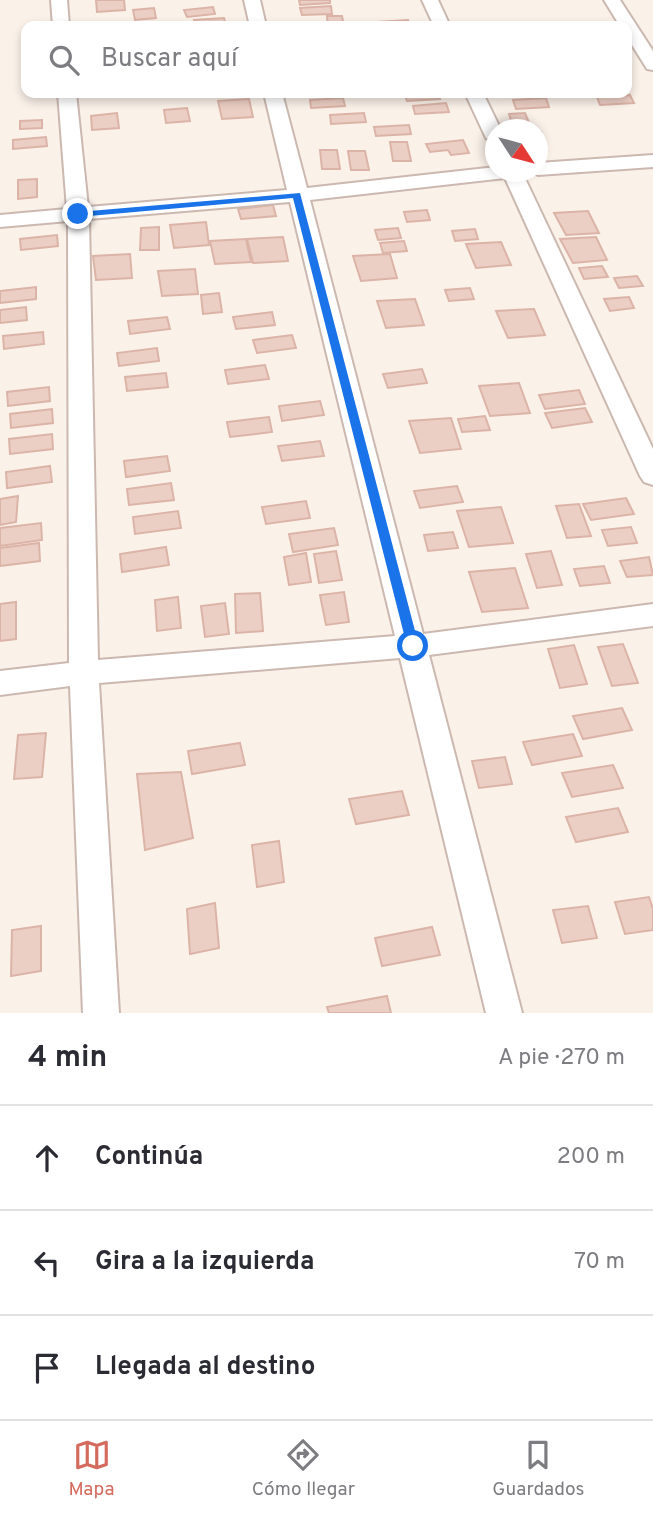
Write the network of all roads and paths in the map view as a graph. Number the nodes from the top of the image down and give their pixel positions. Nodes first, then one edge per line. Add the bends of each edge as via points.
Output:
1 (59, 0) edge
2 (252, 0) edge
3 (430, 0) edge
4 (612, 0) edge
5 (61, 21) edge
6 (257, 21) edge
7 (440, 21) edge
8 (625, 21) edge
9 (632, 32) edge
10 (653, 65) edge
11 (67, 98) edge
12 (274, 98) edge
13 (476, 98) edge
14 (486, 119) edge
15 (653, 161) edge
16 (548, 168) edge
17 (485, 174) edge
18 (517, 182) edge
19 (296, 195) junction
20 (78, 214) junction
21 (0, 221) edge
22 (653, 476) edge
23 (653, 615) edge
24 (413, 646) junction
25 (84, 673) junction
26 (0, 683) edge
27 (101, 1013) edge
28 (504, 1013) edge

1 - 5 street
2 - 6 street
3 - 7 street
4 - 8 street
9 - 10 street
11 - 20 street
12 - 19 street
13 - 14 street
15 - 16 street
17 - 19 street
18 - 22 street
19 - 20 street
19 - 24 street
20 - 21 street
20 - 25 street
23 - 24 street
24 - 25 street
24 - 28 street
25 - 26 street
25 - 27 street

